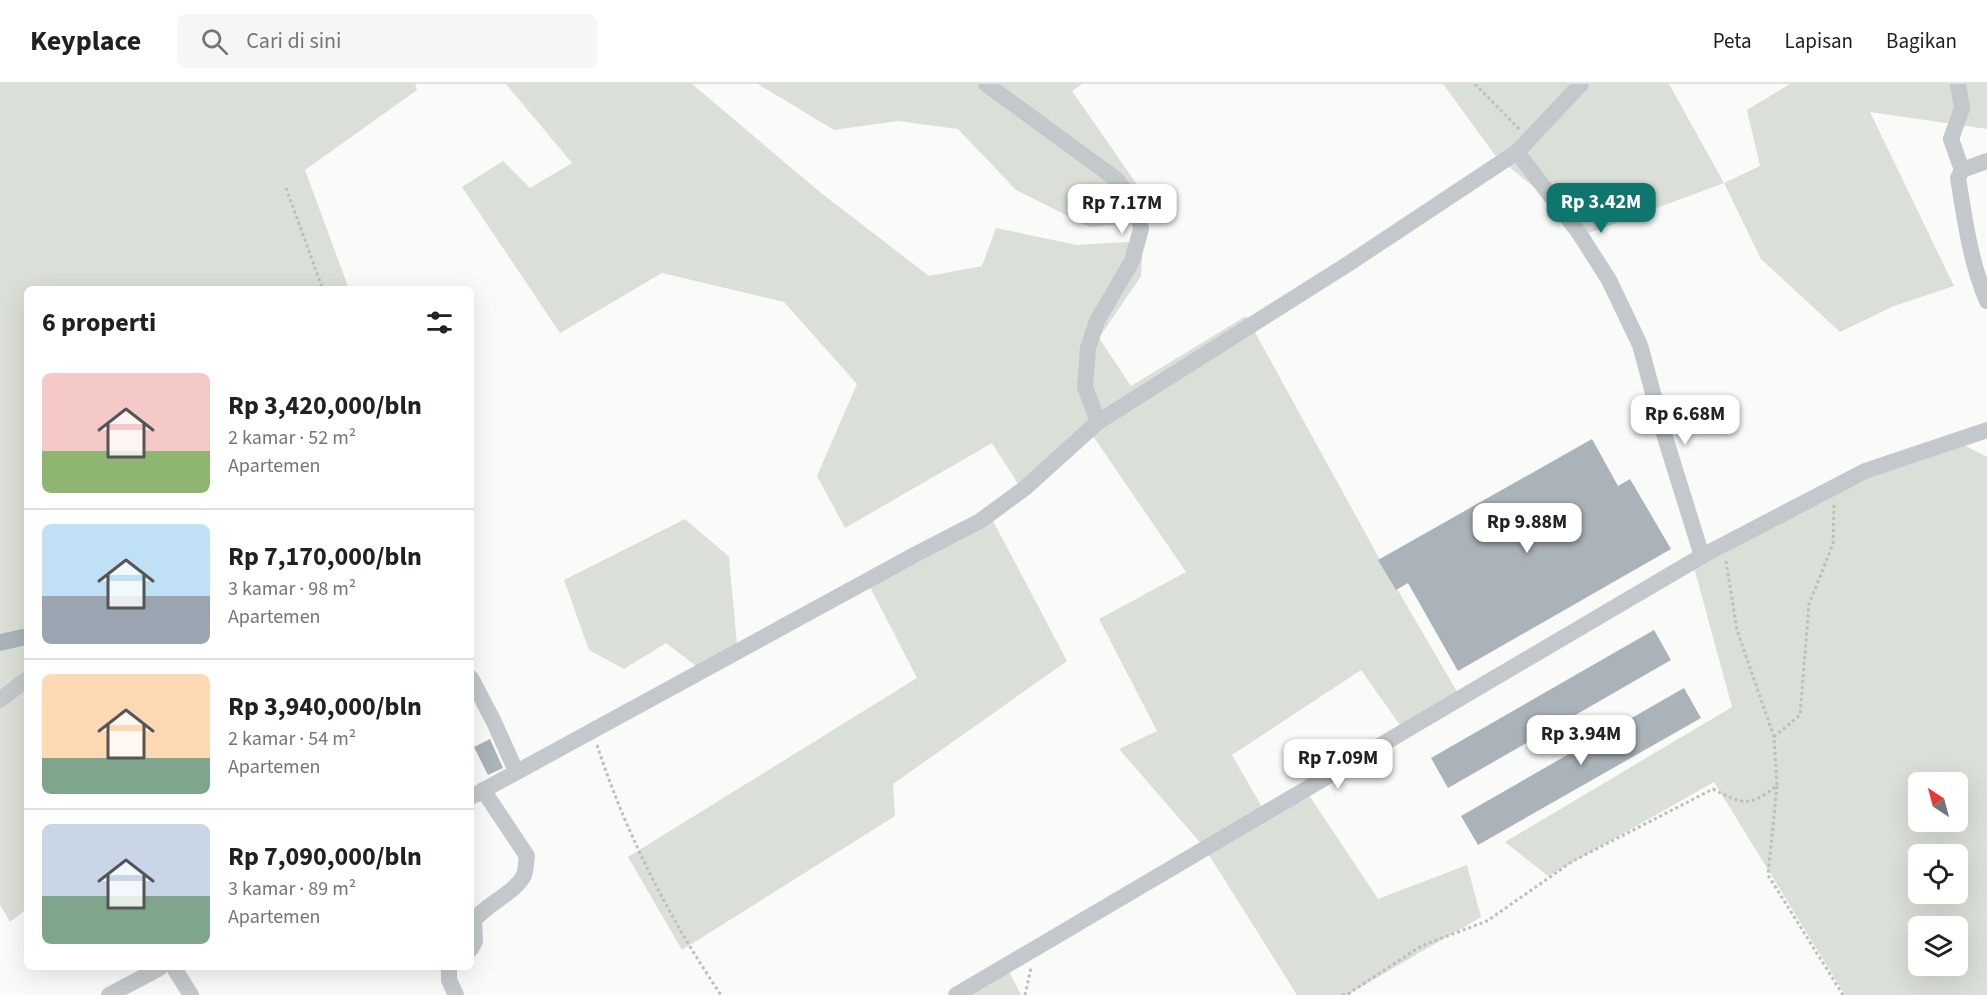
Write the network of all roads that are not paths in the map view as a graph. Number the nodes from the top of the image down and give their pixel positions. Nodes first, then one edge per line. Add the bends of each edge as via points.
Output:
1 (986, 84) edge
2 (1581, 84) edge
3 (1958, 84) edge
4 (1517, 152) junction
5 (1987, 161) edge
6 (1962, 170) junction
7 (1987, 301) edge
8 (1098, 422) junction
9 (1987, 430) edge
10 (1702, 556) junction
11 (24, 681) edge
12 (474, 683) edge
13 (0, 700) edge
14 (516, 771) junction
15 (477, 794) edge
16 (474, 920) edge
17 (474, 920) edge
18 (474, 943) edge
19 (156, 970) edge
20 (175, 970) edge
21 (449, 970) edge
22 (109, 995) edge
23 (191, 995) edge
24 (456, 995) edge
25 (956, 995) edge

1 - 8 street via 1116,179 1137,206 1141,229 1132,261 1097,321 1088,348 1085,387
2 - 4 street
3 - 6 street via 1962,108 1951,139
4 - 8 street
4 - 10 street via 1579,233 1609,280 1640,345
5 - 6 street
6 - 7 street via 1958,178 1970,252
8 - 14 street via 1025,488 980,521
9 - 10 street via 1865,471
10 - 25 street
11 - 13 street
12 - 14 street
14 - 15 street
15 - 17 street via 527,856 525,874 518,884
16 - 18 street
19 - 22 street
20 - 23 street
21 - 24 street

